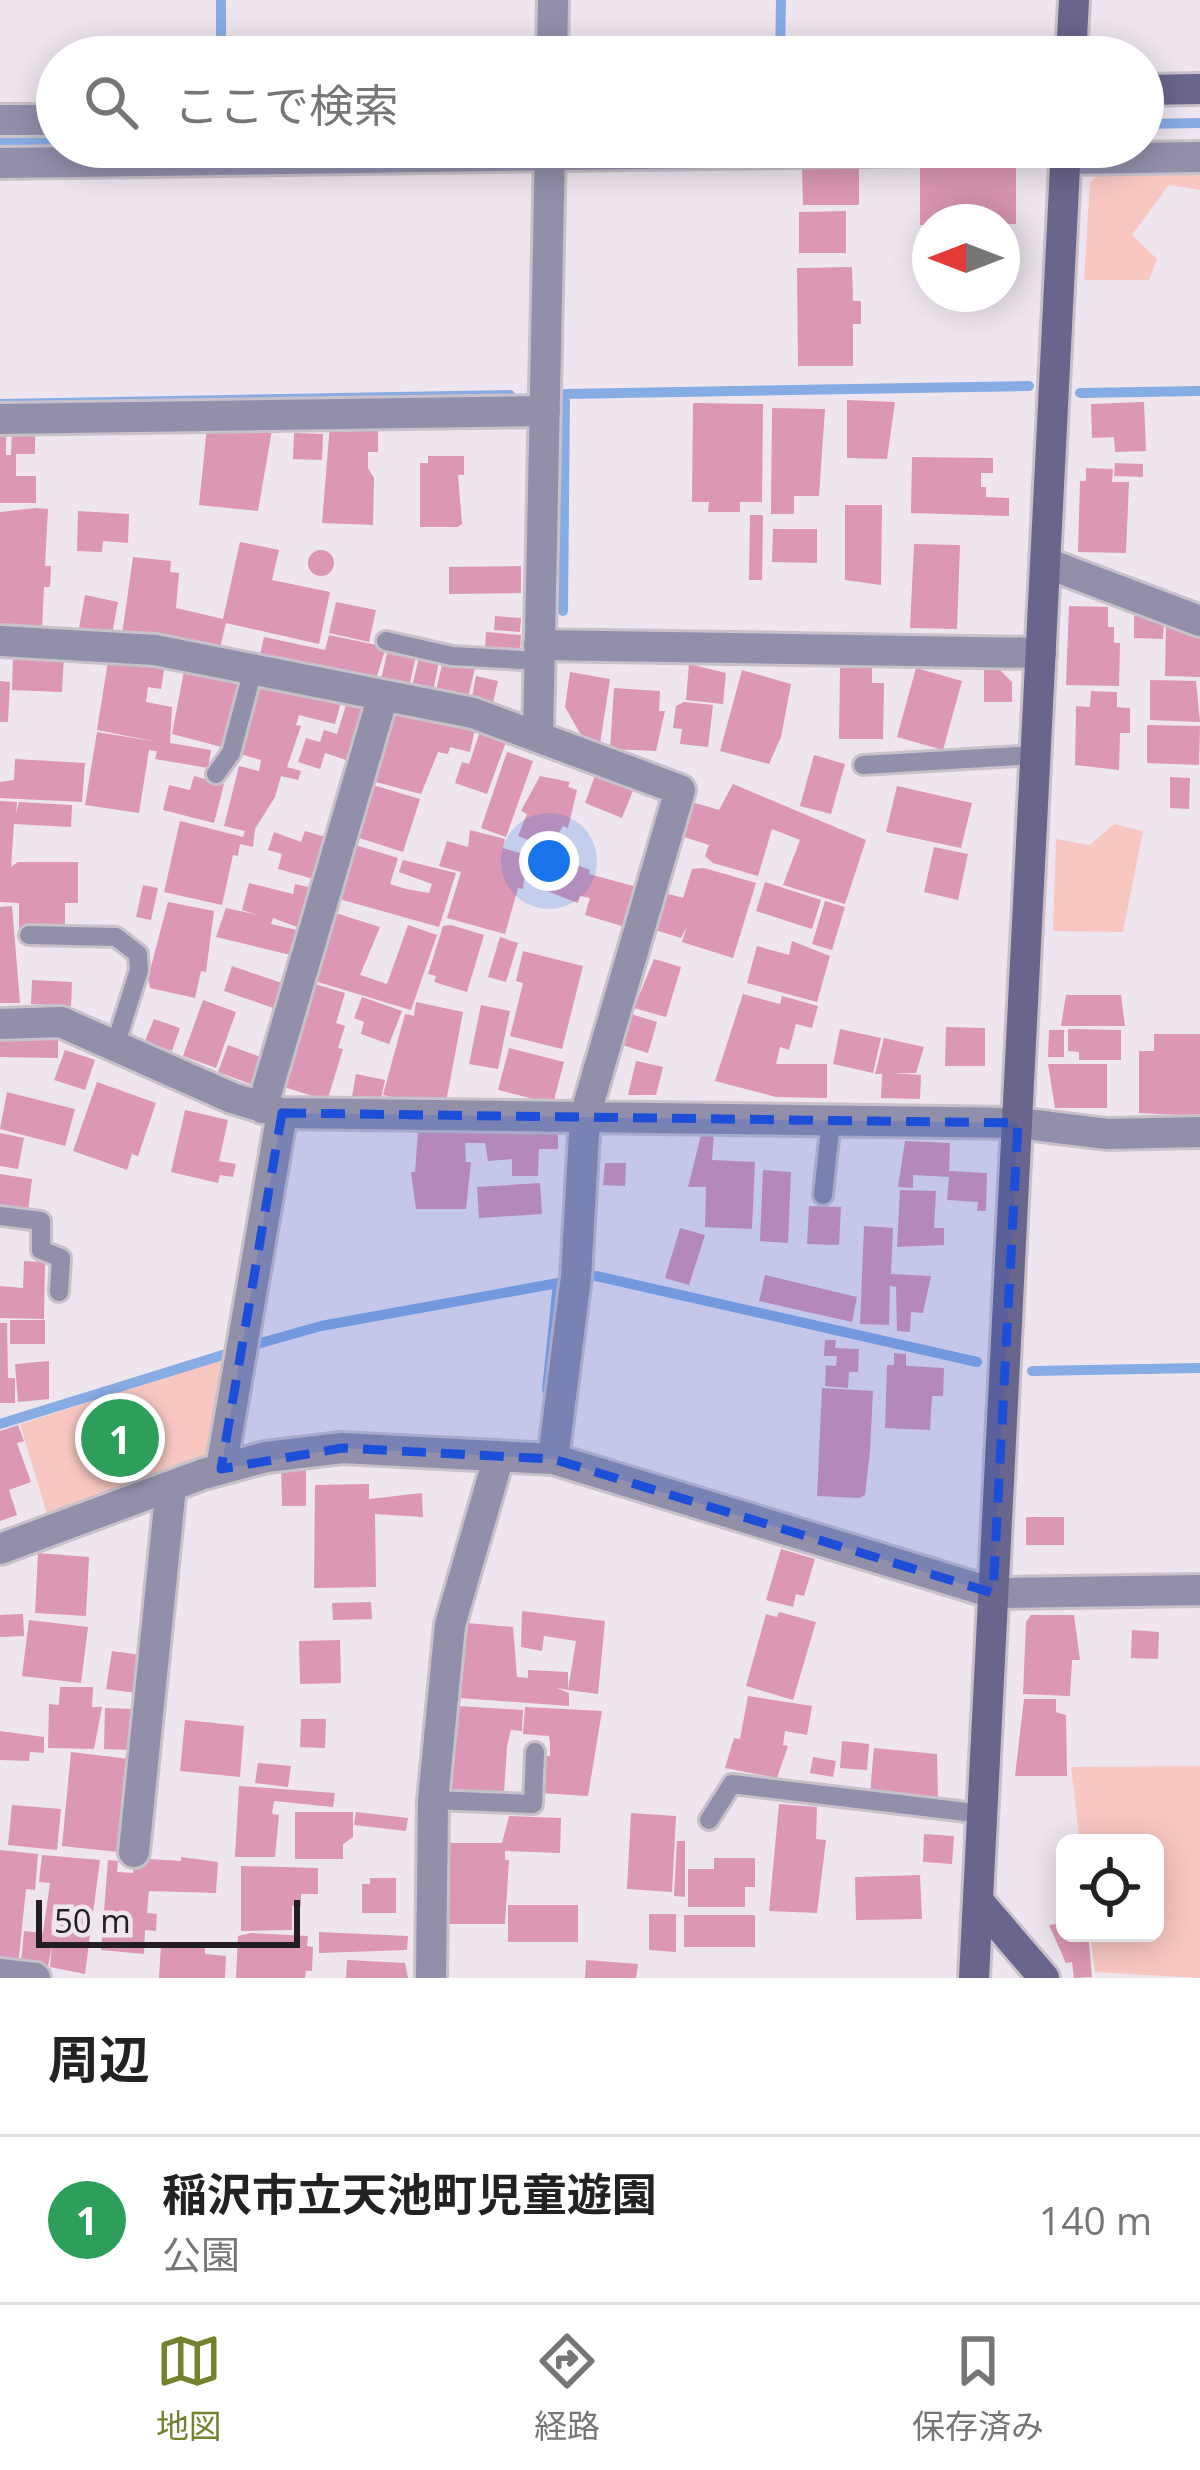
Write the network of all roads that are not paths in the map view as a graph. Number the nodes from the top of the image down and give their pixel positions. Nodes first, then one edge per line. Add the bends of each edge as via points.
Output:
1 (553, 0) edge
2 (1074, 0) edge
3 (552, 36) edge
4 (1072, 36) edge
5 (1164, 89) edge
6 (1200, 89) edge
7 (36, 119) edge
8 (0, 120) edge
9 (1164, 155) edge
10 (1200, 157) edge
11 (36, 162) edge
12 (0, 163) edge
13 (550, 168) edge
14 (1065, 168) edge
15 (544, 410) junction
16 (0, 419) edge
17 (1046, 563) junction
18 (1200, 621) edge
19 (0, 641) edge
20 (386, 641) dead end
21 (539, 653) junction
22 (1041, 653) junction
23 (253, 670) junction
24 (383, 696) junction
25 (538, 736) junction
26 (1036, 755) junction
27 (863, 765) dead end
28 (217, 774) dead end
29 (29, 935) dead end
30 (0, 1024) edge
31 (115, 1046) junction
32 (272, 1110) junction
33 (585, 1116) junction
34 (831, 1120) junction
35 (1018, 1123) junction
36 (1200, 1132) edge
37 (823, 1195) dead end
38 (0, 1216) edge
39 (59, 1292) dead end
40 (499, 1456) junction
41 (554, 1459) junction
42 (221, 1469) junction
43 (171, 1486) junction
44 (0, 1550) edge
45 (1200, 1590) edge
46 (993, 1593) junction
47 (535, 1752) dead end
48 (433, 1800) junction
49 (983, 1814) junction
50 (709, 1820) dead end
51 (134, 1852) dead end
52 (979, 1902) junction
53 (0, 1974) edge
54 (35, 1978) edge
55 (431, 1978) edge
56 (974, 1978) edge
57 (1044, 1978) edge

1 - 3 street
2 - 4 street
5 - 6 street
7 - 8 street
9 - 10 street
11 - 12 street
13 - 15 street
14 - 17 street
15 - 16 street
15 - 21 street
17 - 18 street
17 - 22 street
19 - 23 street via 155,650
20 - 21 lane via 452,656
21 - 22 street
21 - 25 street
22 - 26 street
23 - 24 street
23 - 28 lane via 231,754
24 - 25 street via 473,713
24 - 32 street
25 - 33 street via 680,790
26 - 27 lane
26 - 35 street
29 - 31 lane via 116,937 138,954
30 - 31 street via 61,1022
31 - 32 street
32 - 33 street
32 - 42 street
33 - 34 street
33 - 41 street
34 - 35 street
34 - 37 lane
35 - 36 street via 1107,1134
35 - 46 street
38 - 39 lane via 41,1221 40,1250 61,1258
40 - 41 street
40 - 42 street via 342,1448
40 - 48 street via 450,1625
41 - 46 street
42 - 43 street
43 - 44 street
43 - 51 street
45 - 46 street
46 - 49 street
47 - 48 lane via 533,1804
48 - 55 street
49 - 50 lane via 732,1784
49 - 52 street
52 - 56 street
52 - 57 street
53 - 54 street

